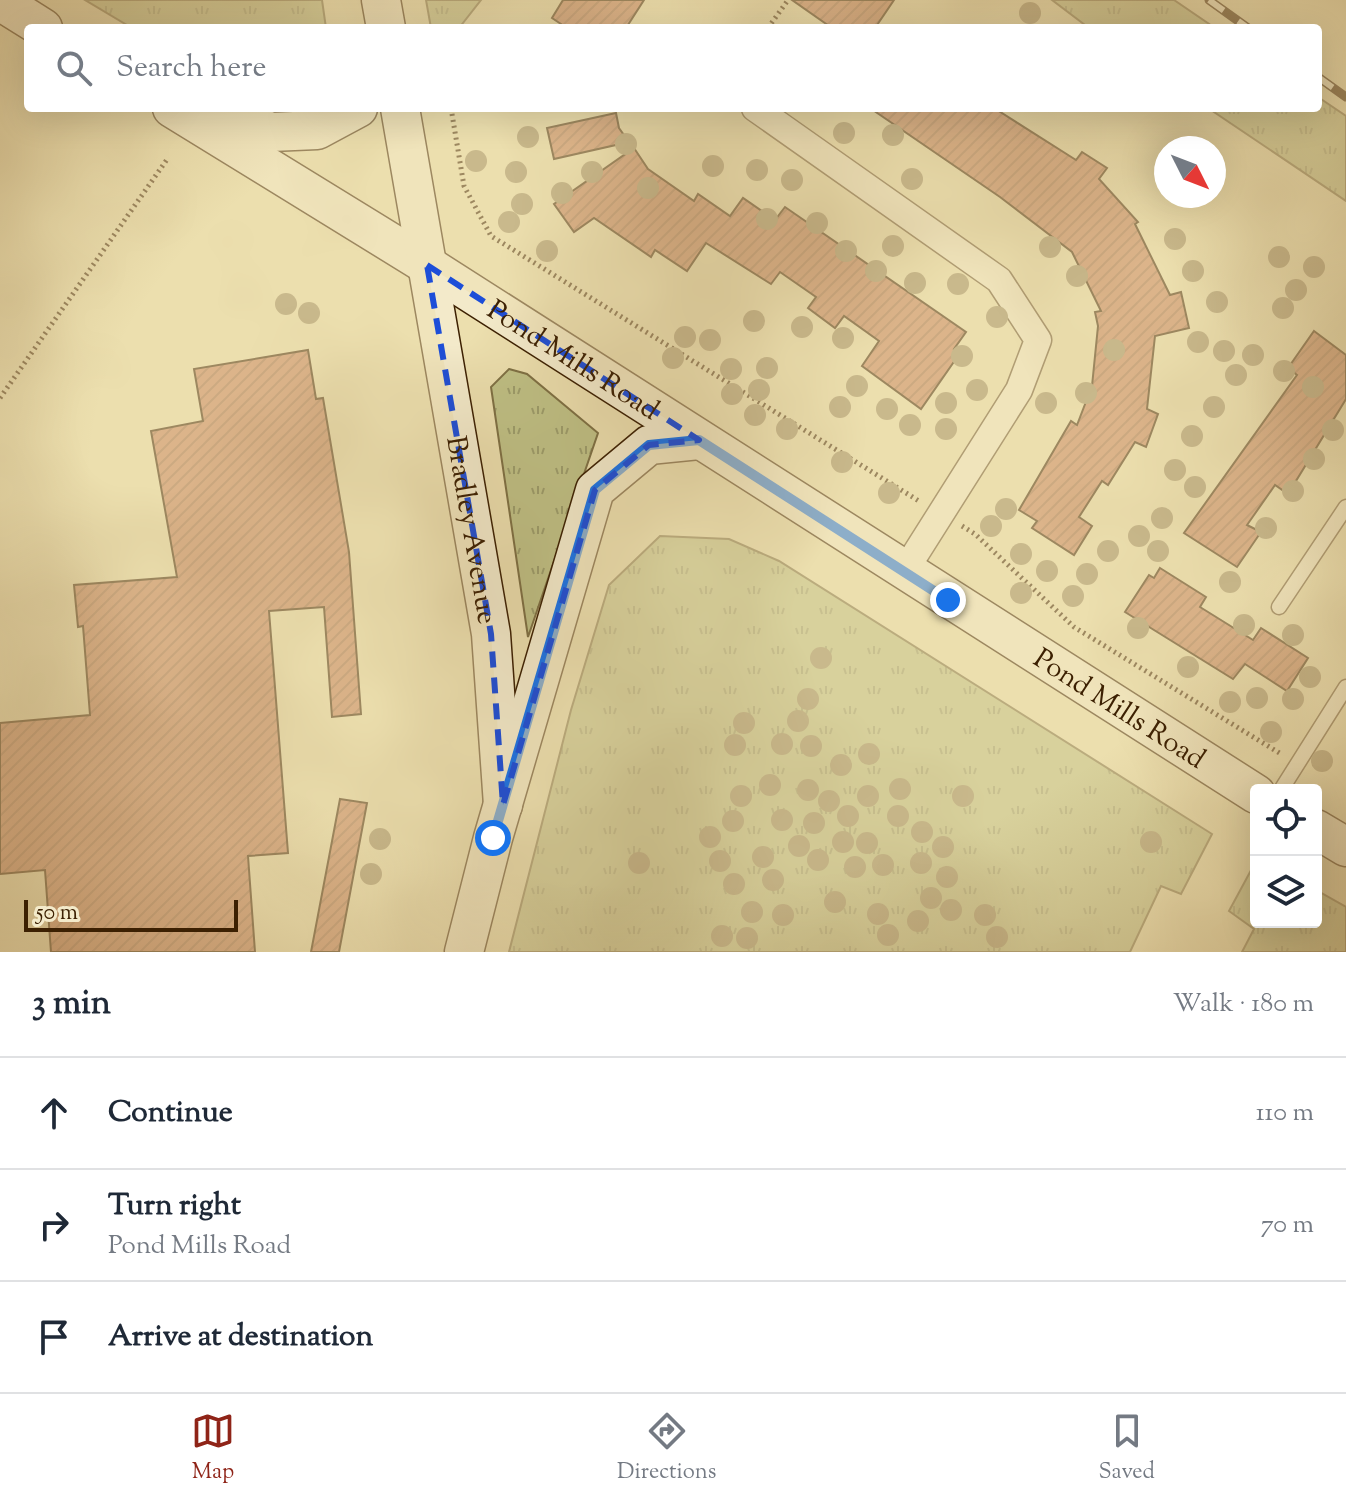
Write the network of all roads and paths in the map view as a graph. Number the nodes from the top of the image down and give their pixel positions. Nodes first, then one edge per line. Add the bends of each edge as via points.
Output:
1 (381, 0) edge
2 (788, 0) edge
3 (0, 1) edge
4 (37, 24) edge
5 (385, 24) edge
6 (771, 24) edge
7 (178, 112) edge
8 (222, 112) edge
9 (351, 112) edge
10 (401, 112) edge
11 (452, 112) edge
12 (761, 112) edge
13 (168, 158) dead end
14 (427, 265) junction
15 (0, 398) edge
16 (699, 440) junction
17 (1346, 508) edge
18 (940, 514) junction
19 (904, 572) junction
20 (1279, 607) dead end
21 (1346, 687) edge
22 (1298, 764) junction
23 (1285, 784) edge
24 (1250, 790) edge
25 (503, 805) junction
26 (1322, 833) edge
27 (1346, 847) edge
28 (464, 952) edge

1 - 5 main road
2 - 6 path
3 - 4 main road
7 - 14 main road, Pond Mills Road
8 - 9 main road via 271,132 317,130
10 - 14 main road, Bradley Avenue
11 - 18 path via 464,186 491,236
12 - 18 street via 999,280 1038,340 1019,390
13 - 15 path
14 - 16 main road, Pond Mills Road
14 - 25 main road, Bradley Avenue via 491,634
16 - 19 main road, Pond Mills Road
16 - 25 main road via 649,445 595,490
17 - 20 lane
18 - 19 street
18 - 22 path via 975,534 1074,627
19 - 24 main road, Pond Mills Road
21 - 22 lane
22 - 23 lane
25 - 28 main road, Bradley Avenue
26 - 27 main road

